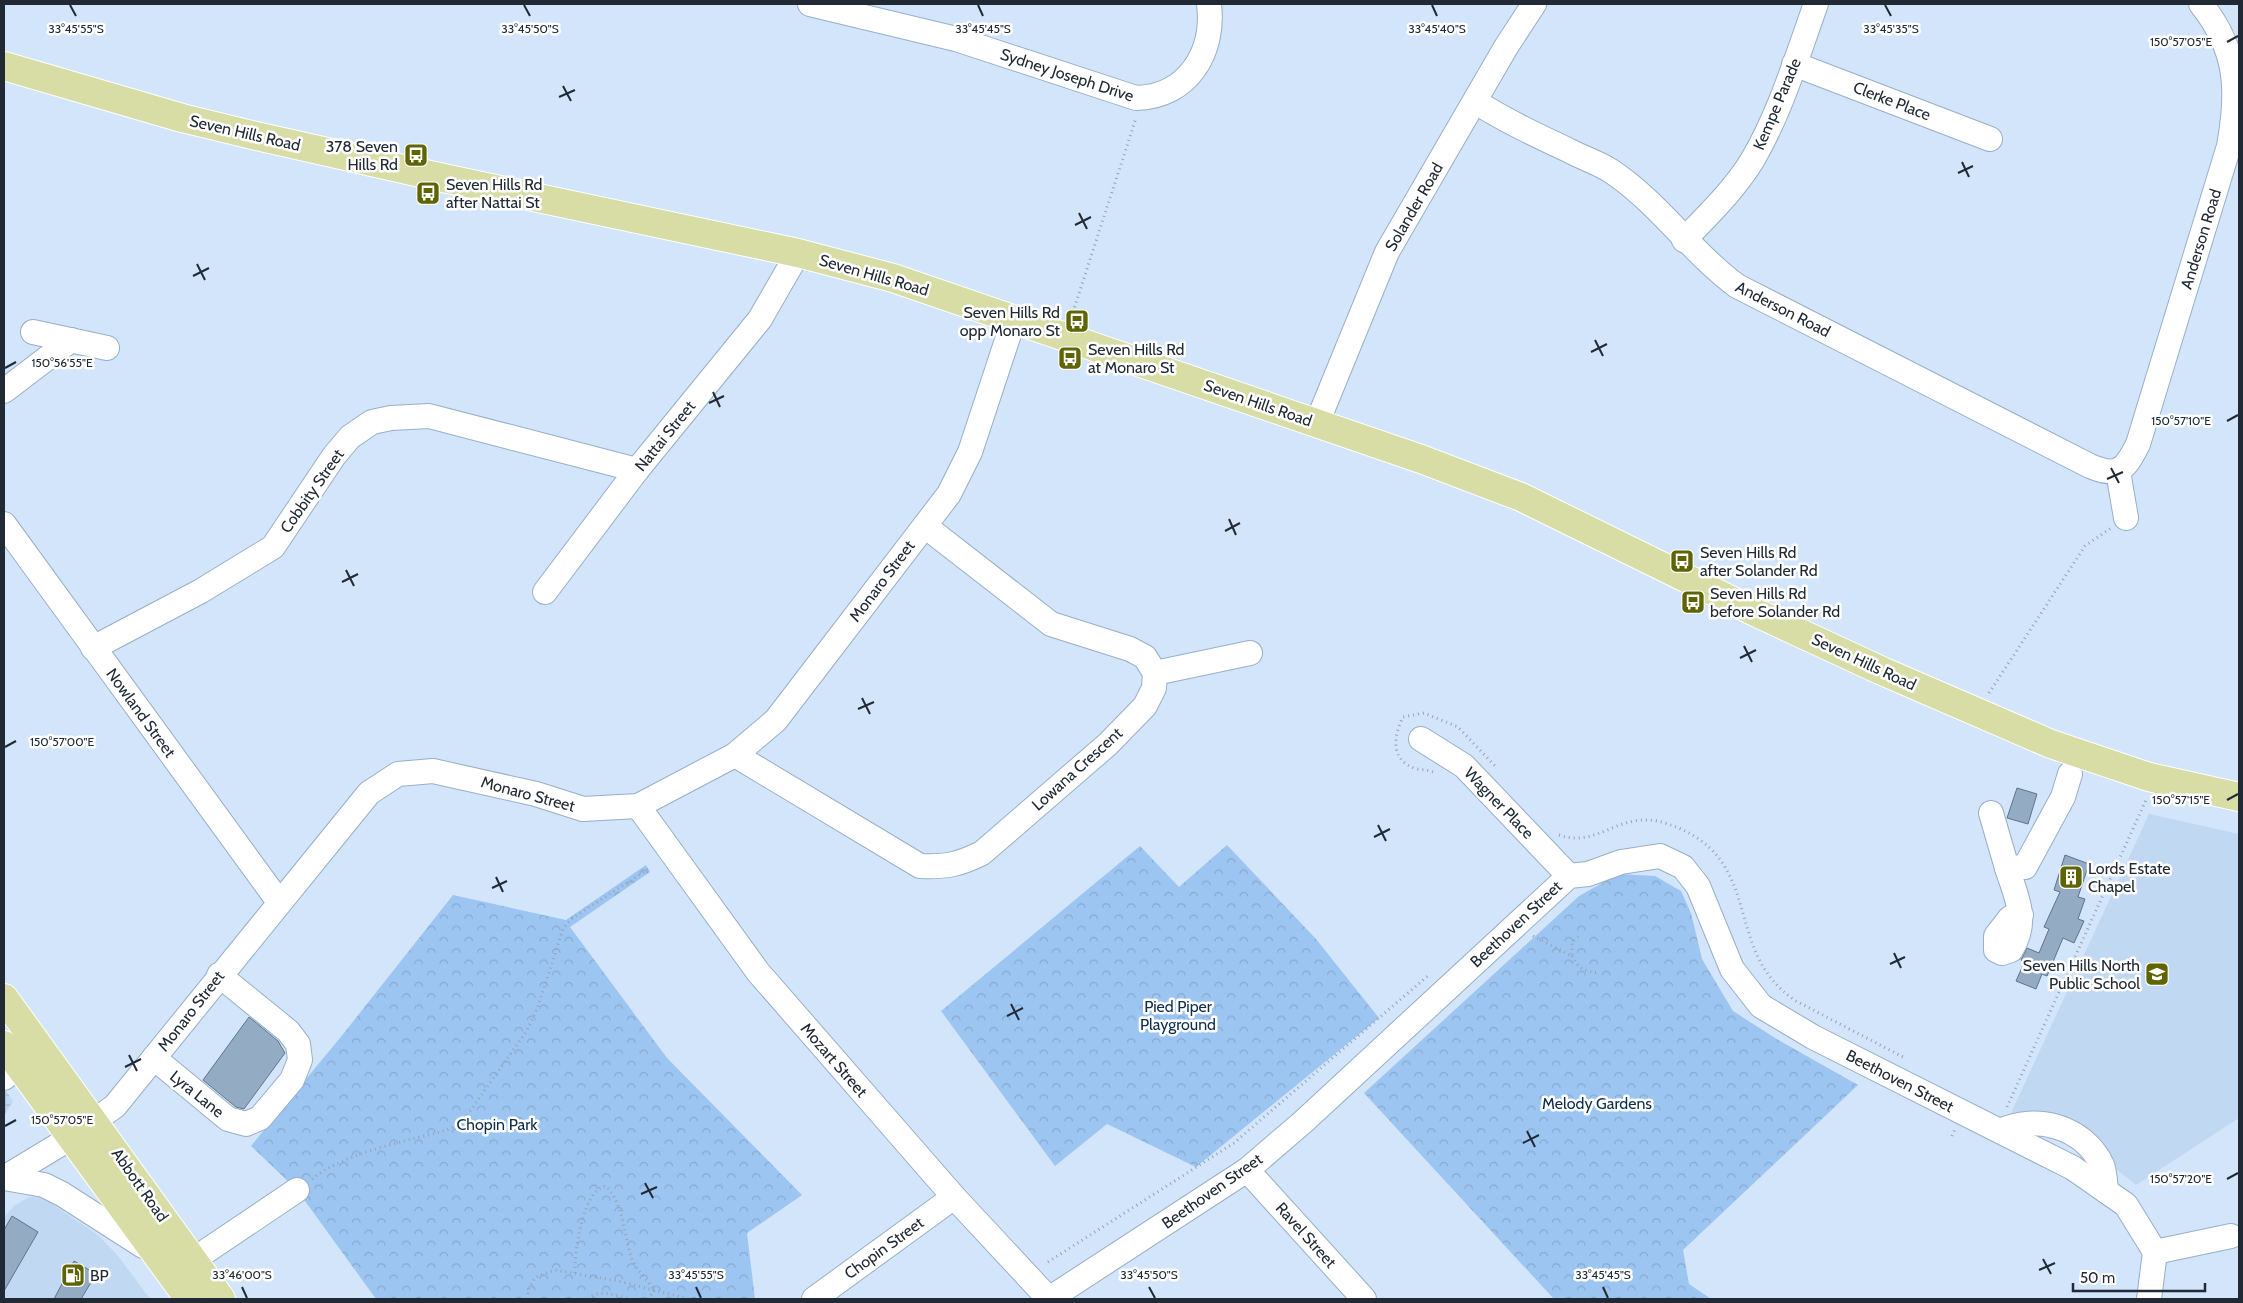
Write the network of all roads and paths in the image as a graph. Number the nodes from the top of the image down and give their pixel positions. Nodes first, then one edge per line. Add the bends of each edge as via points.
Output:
1 (810, 4) edge
2 (1209, 4) edge
3 (1534, 4) edge
4 (1816, 4) edge
5 (2201, 4) edge
6 (1794, 64) junction
7 (4, 66) edge
8 (1147, 98) junction
9 (1476, 102) junction
10 (1990, 138) dead end
11 (1684, 240) junction
12 (798, 253) junction
13 (1073, 312) dead end
14 (1014, 319) junction
15 (33, 332) dead end
16 (71, 340) junction
17 (107, 348) dead end
18 (4, 391) edge
19 (1317, 423) junction
20 (637, 470) junction
21 (2118, 471) junction
22 (2126, 518) joint
23 (4, 524) edge
24 (925, 526) junction
25 (545, 592) dead end
26 (93, 648) junction
27 (1250, 653) dead end
28 (1155, 673) junction
29 (1989, 693) dead end
30 (1421, 739) dead end
31 (735, 755) junction
32 (2070, 774) dead end
33 (2239, 797) edge
34 (2146, 800) dead end
35 (638, 806) junction
36 (1991, 814) dead end
37 (650, 868) dead end
38 (2007, 868) junction
39 (1568, 876) junction
40 (278, 902) junction
41 (2021, 915) dead end
42 (1518, 923) junction
43 (1581, 934) dead end
44 (1572, 956) junction
45 (1600, 974) dead end
46 (219, 975) junction
47 (4, 998) edge
48 (154, 1058) junction
49 (9, 1063) edge
50 (95, 1122) junction
51 (1998, 1130) junction
52 (72, 1137) junction
53 (1247, 1170) junction
54 (4, 1178) edge
55 (297, 1190) joint
56 (2106, 1191) junction
57 (954, 1197) junction
58 (2231, 1236) dead end
59 (149, 1245) junction
60 (2155, 1252) junction
61 (193, 1260) junction
62 (575, 1273) junction
63 (655, 1290) junction
64 (189, 1299) edge
65 (222, 1299) edge
66 (527, 1299) edge
67 (588, 1299) edge
68 (630, 1299) edge
69 (648, 1299) edge
70 (689, 1299) edge
71 (814, 1299) edge
72 (1049, 1299) edge
73 (1364, 1299) edge
74 (2148, 1299) edge

1 - 8 street, Sydney Joseph Drive via 956,39 1136,98
2 - 8 street via 1206,48 1198,62 1178,86
3 - 9 street, Solander Road
4 - 6 street, Kempe Parade
5 - 21 street, Anderson Road via 2220,31 2229,55 2236,107 2229,146 2138,444
6 - 10 street, Clerke Place
6 - 11 street, Kempe Parade via 1752,161 1716,207
7 - 12 main road, Seven Hills Road via 252,135
8 - 13 path
9 - 11 street, Anderson Road via 1500,117 1610,170 1661,213
9 - 19 street, Solander Road via 1387,252
11 - 21 street, Anderson Road via 1716,271 1762,300 2090,466
12 - 14 main road, Seven Hills Road via 893,278
12 - 20 street, Nattai Street via 760,319
14 - 19 main road, Seven Hills Road
14 - 24 street, Monaro Street via 970,452 949,494
15 - 16 street
16 - 17 street
16 - 18 street
19 - 33 main road, Seven Hills Road via 1521,497 1890,675 2051,744 2149,777
20 - 25 street, Nattai Street
20 - 26 street, Cobbity Street via 429,416 372,422 350,436 334,456 273,547 201,591
21 - 22 street
22 - 29 path via 2085,546
23 - 26 street, Nowland Street
24 - 28 street via 1051,624 1145,657
24 - 31 street, Monaro Street via 776,720
26 - 40 street, Nowland Street
27 - 28 street
28 - 31 street, Lowana Crescent via 1154,688 1144,706 1108,744 982,852 961,863 944,867 920,866
30 - 39 street, Wagner Place via 1464,766
31 - 35 street, Monaro Street
32 - 38 street via 2063,797 2025,867
34 - 51 path
35 - 40 street, Monaro Street via 583,809 536,794 433,771 398,774 369,793
35 - 57 street, Mozart Street via 758,972
36 - 38 street
37 - 55 path via 571,920 563,929 537,1009 526,1032 463,1121 327,1167
38 - 41 street
39 - 42 street, Beethoven Street
39 - 51 street, Beethoven Street via 1660,856 1684,867 1698,886 1732,969 1761,1006 1814,1037
40 - 46 street, Monaro Street
42 - 44 path via 1540,940
42 - 53 street, Beethoven Street
43 - 44 path via 1572,942
44 - 45 path via 1586,972
46 - 48 street, Monaro Street
46 - 48 street, Lyra Lane via 288,1031 298,1044 300,1060 292,1080 260,1118 246,1124 228,1119
47 - 50 main road, Abbott Road
48 - 50 street, Monaro Street via 115,1106
49 - 52 main road, Abbott Road
50 - 52 street, Monaro Street
50 - 61 main road, Abbott Road
51 - 56 street, Beethoven Street via 2073,1168
51 - 56 street via 2029,1122 2050,1124 2072,1132 2091,1148 2102,1166
52 - 54 street, Monaro Street
52 - 59 main road, Abbott Road
53 - 72 street, Beethoven Street
53 - 73 street, Ravel Street
54 - 59 street via 44,1186 68,1197 143,1246
55 - 61 street
56 - 60 street, Beethoven Street via 2126,1205
57 - 71 street, Chopin Street
57 - 72 street, Mozart Street
58 - 60 street
59 - 64 main road, Abbott Road
60 - 74 street
61 - 65 main road, Abbott Road
62 - 63 path
62 - 63 path via 575,1254 586,1209 594,1193 606,1186 613,1194 622,1218 633,1260
62 - 66 path via 555,1270 541,1274 529,1288
63 - 69 path
63 - 70 path
67 - 68 path via 595,1293

